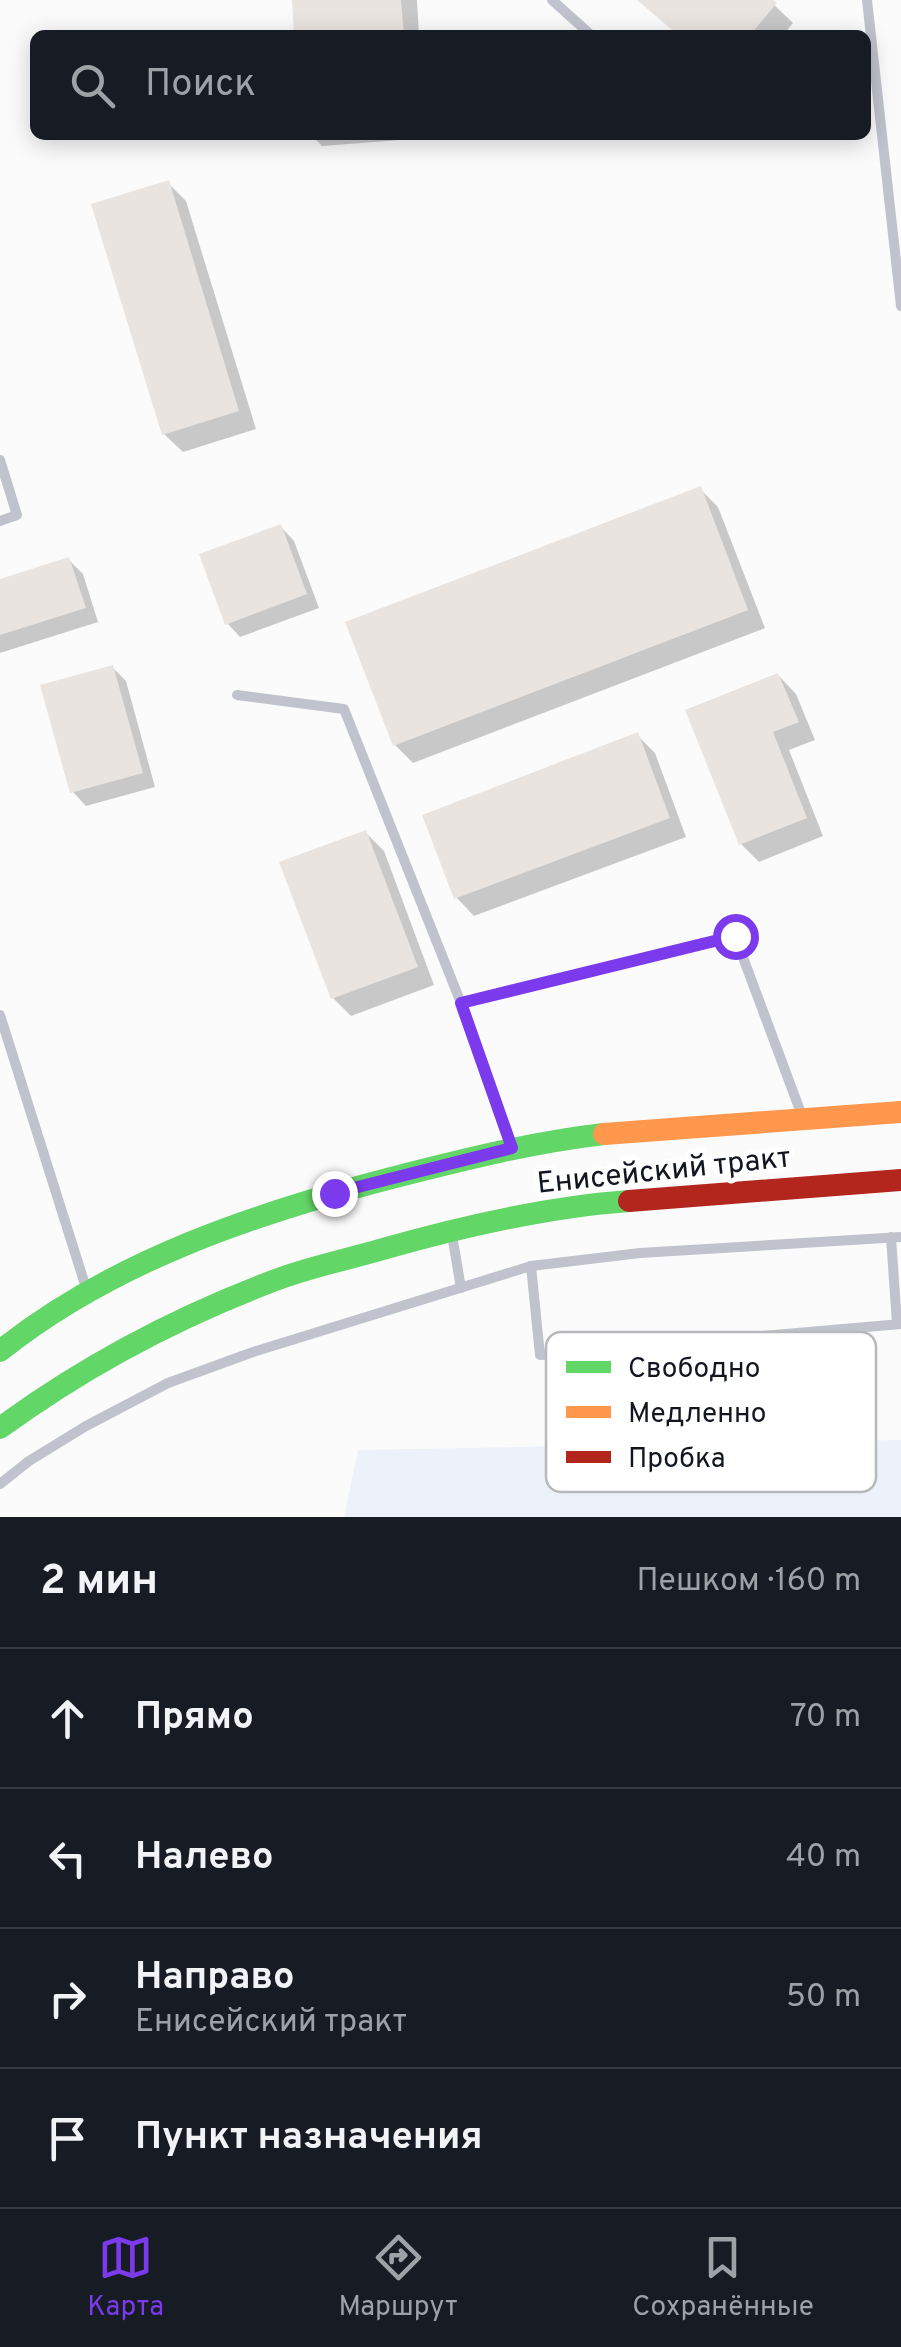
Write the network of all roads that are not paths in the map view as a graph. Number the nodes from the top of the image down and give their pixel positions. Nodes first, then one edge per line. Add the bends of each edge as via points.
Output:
1 (552, 0) edge
2 (867, 0) edge
3 (585, 30) edge
4 (870, 30) edge
5 (871, 36) edge
6 (901, 306) edge
7 (0, 460) edge
8 (0, 521) edge
9 (237, 695) dead end
10 (461, 1003) junction
11 (0, 1015) edge
12 (901, 1112) edge
13 (804, 1119) junction
14 (512, 1148) junction
15 (901, 1180) edge
16 (451, 1230) junction
17 (896, 1237) edge
18 (531, 1266) junction
19 (461, 1288) junction
20 (88, 1292) junction
21 (899, 1324) edge
22 (809, 1332) edge
23 (0, 1351) edge
24 (546, 1355) edge
25 (0, 1428) edge
26 (0, 1484) edge

1 - 3 lane
2 - 4 lane
5 - 6 lane
7 - 8 lane via 17,515
9 - 10 lane via 344,709
10 - 13 lane via 735,936
10 - 14 lane
11 - 20 lane
12 - 13 main road, Енисейский тракт
13 - 14 main road, Енисейский тракт via 601,1134
14 - 20 main road, Енисейский тракт via 268,1212
15 - 16 main road, Енисейский тракт via 588,1204
16 - 19 lane
16 - 25 main road, Енисейский тракт via 282,1278 152,1333 54,1388
17 - 18 lane
17 - 21 lane
18 - 19 lane
18 - 24 lane via 540,1356
19 - 26 lane via 168,1383 86,1426
20 - 23 main road, Енисейский тракт
21 - 22 lane

